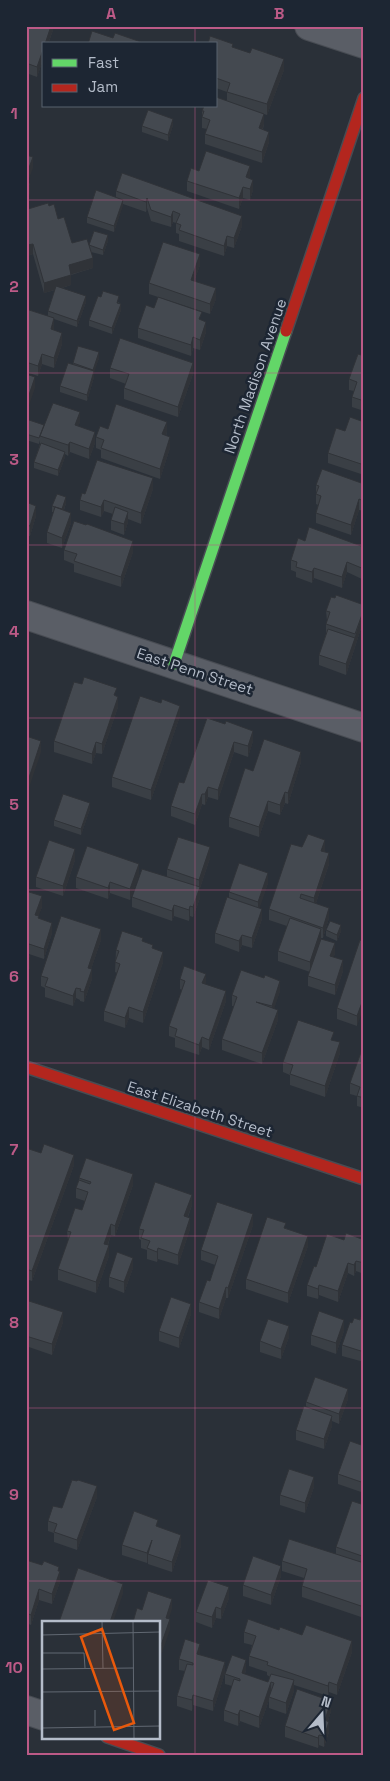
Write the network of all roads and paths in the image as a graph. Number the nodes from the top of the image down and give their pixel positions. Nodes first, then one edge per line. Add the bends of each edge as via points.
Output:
1 (309, 26) edge
2 (364, 44) edge
3 (364, 98) edge
4 (26, 615) edge
5 (174, 664) junction
6 (364, 728) edge
7 (26, 1067) edge
8 (364, 1179) edge
9 (26, 1710) edge
10 (42, 1715) edge
11 (110, 1738) edge
12 (159, 1755) edge

1 - 2 street
3 - 5 street, North Madison Avenue
4 - 5 street, East Penn Street
5 - 6 street, East Penn Street
7 - 8 street, East Elizabeth Street
9 - 10 street
11 - 12 street

